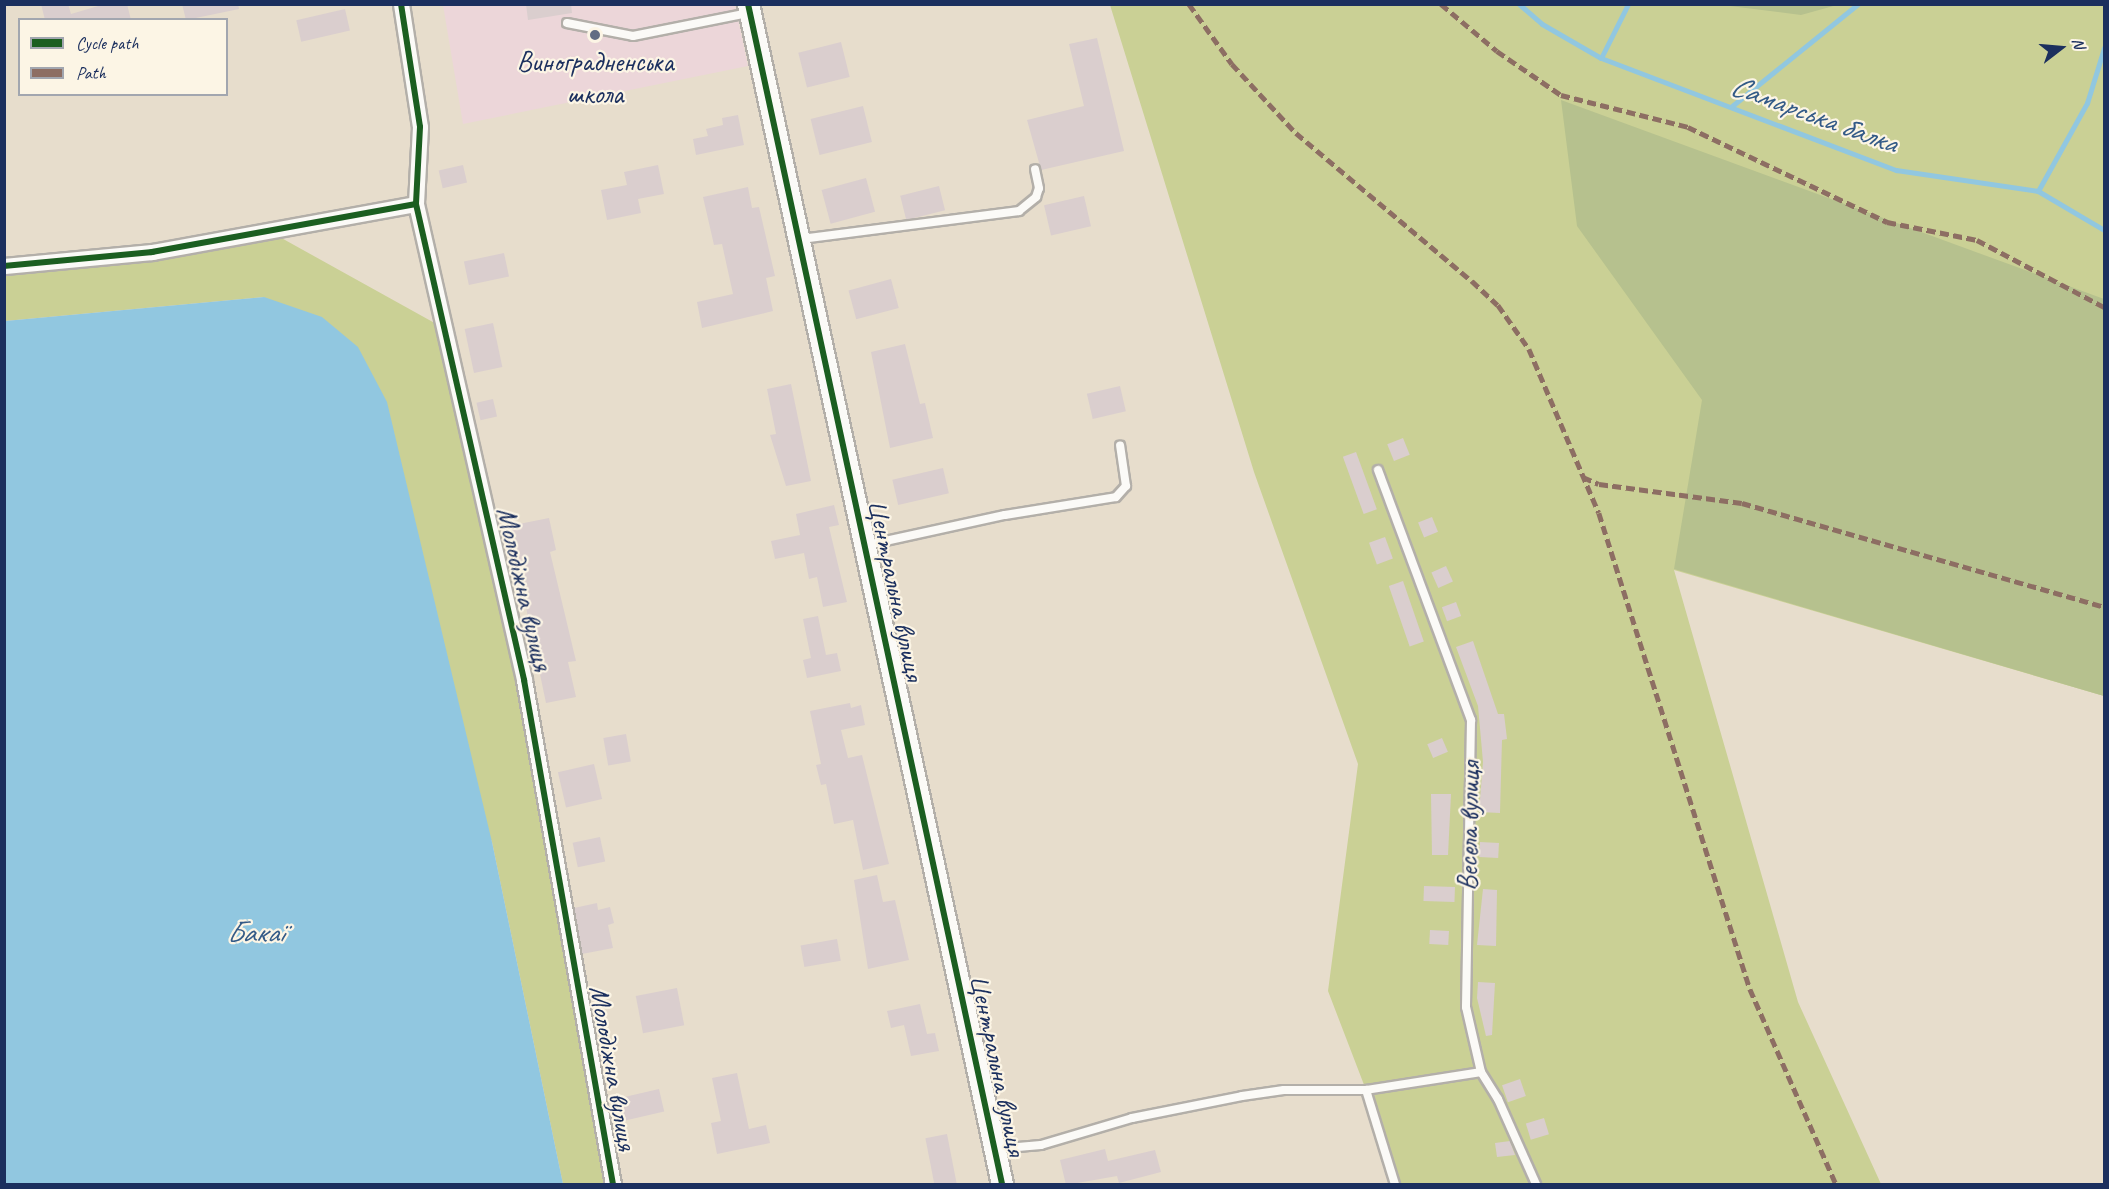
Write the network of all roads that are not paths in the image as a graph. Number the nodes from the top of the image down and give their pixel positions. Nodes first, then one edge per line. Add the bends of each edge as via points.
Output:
1 (401, 4) edge
2 (749, 8) edge
3 (567, 22) dead end
4 (1035, 169) dead end
5 (416, 204) junction
6 (799, 239) junction
7 (4, 266) edge
8 (1120, 445) dead end
9 (1378, 470) dead end
10 (865, 546) junction
11 (1480, 1072) junction
12 (1366, 1090) junction
13 (994, 1149) junction
14 (613, 1185) edge
15 (1002, 1185) edge
16 (1395, 1185) edge
17 (1536, 1185) edge

1 - 5 street, Молодіжна вулиця via 420,127
2 - 3 lane via 633,36
2 - 6 street, Центральна вулиця
4 - 6 lane via 1039,188 1029,206 1019,211
5 - 7 street via 152,252
5 - 14 street, Молодіжна вулиця via 524,680
6 - 10 street, Центральна вулиця
8 - 10 lane via 1126,486 1116,497 1005,515
9 - 11 lane, Весела вулиця via 1472,720 1466,1007
10 - 13 street, Центральна вулиця
11 - 12 lane
11 - 17 lane, Весела вулиця via 1498,1099
12 - 13 lane via 1284,1090 1242,1096 1132,1118 1041,1145
12 - 16 lane
13 - 15 street, Центральна вулиця

